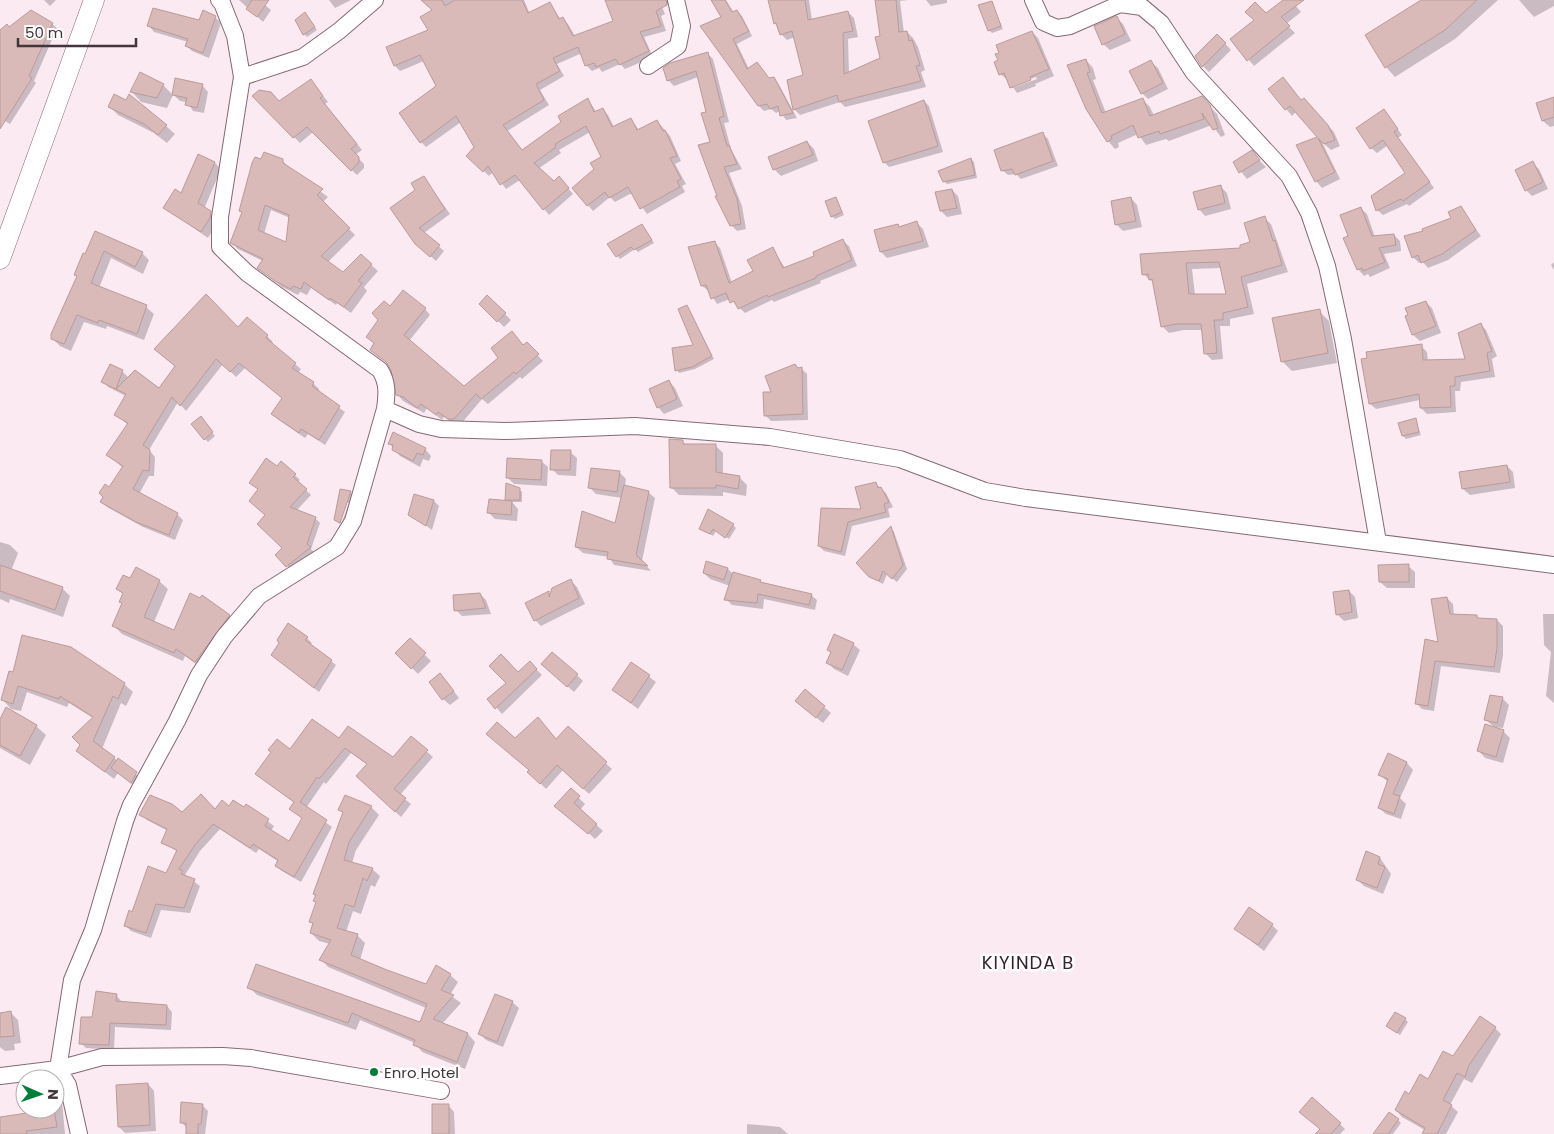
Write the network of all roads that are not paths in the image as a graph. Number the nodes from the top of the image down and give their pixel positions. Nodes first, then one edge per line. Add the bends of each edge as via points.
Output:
1 (94, 0) edge
2 (219, 0) edge
3 (375, 0) edge
4 (676, 0) edge
5 (1033, 0) edge
6 (648, 66) dead end
7 (242, 77) junction
8 (0, 260) edge
9 (385, 409) junction
10 (1378, 542) junction
11 (1554, 565) edge
12 (58, 1069) joint
13 (15, 1074) edge
14 (0, 1076) edge
15 (65, 1080) edge
16 (442, 1090) dead end
17 (79, 1134) edge

1 - 8 main road
2 - 7 street via 235,36
3 - 7 street via 339,31 302,56
4 - 6 street via 682,26 678,46
5 - 10 street via 1043,22 1056,28 1070,26 1120,4 1142,7 1161,23 1194,73 1289,176 1309,213 1327,266
7 - 9 street via 220,217 220,247 247,273 380,370 387,393
9 - 10 street via 419,424 441,429 505,432 635,426 770,437 900,459 985,491
9 - 12 street via 346,537 337,547 260,596 224,637 200,675 131,805 93,930 72,980
10 - 11 street
12 - 16 street via 102,1057 223,1056
13 - 14 street
15 - 17 street

